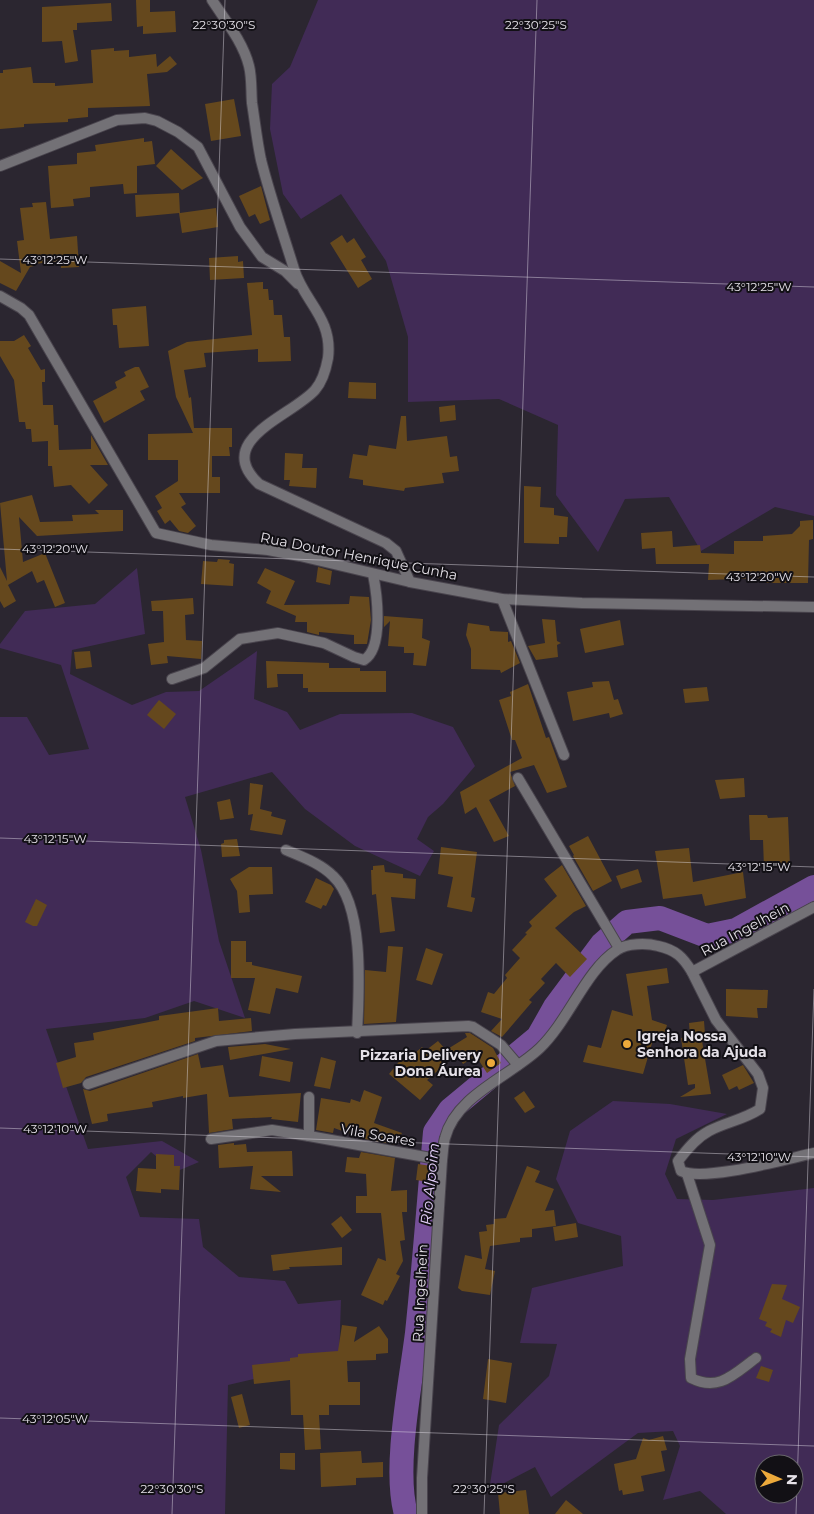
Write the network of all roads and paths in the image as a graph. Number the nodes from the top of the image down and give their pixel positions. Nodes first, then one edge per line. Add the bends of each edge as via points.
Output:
1 (212, 0) edge
2 (0, 166) edge
3 (298, 284) junction
4 (0, 296) edge
5 (373, 574) junction
6 (410, 582) junction
7 (502, 599) junction
8 (814, 607) edge
9 (172, 679) dead end
10 (564, 755) dead end
11 (518, 778) dead end
12 (286, 850) dead end
13 (814, 907) edge
14 (618, 948) junction
15 (692, 972) junction
16 (357, 1033) junction
17 (517, 1065) junction
18 (88, 1084) dead end
19 (309, 1097) dead end
20 (309, 1136) junction
21 (211, 1140) dead end
22 (814, 1153) edge
23 (441, 1160) junction
24 (687, 1174) junction
25 (756, 1358) dead end
26 (422, 1514) edge

1 - 3 street via 240,43 249,66 261,159
2 - 3 street via 117,120 145,118 157,121 198,147 240,227 262,257
3 - 6 street via 316,308 328,337 328,359 315,390 248,443 244,451 246,469 259,484 386,544 396,551
4 - 5 street, Rua Doutor Henrique Cunha via 29,315 156,533 211,545 300,556
5 - 6 street, Rua Doutor Henrique Cunha
5 - 9 street via 378,597 375,646 364,660 324,643 278,633 240,639 204,668
6 - 7 street, Rua Doutor Henrique Cunha
7 - 8 street, Rua Doutor Henrique Cunha
7 - 10 street
11 - 14 street
12 - 16 street via 314,862 334,876 346,896 359,965
13 - 15 street, Rua Ingelhein
14 - 15 street, Rua Ingelhein via 653,944 669,948 684,956
14 - 17 street, Rua Ingelhein via 592,975 560,1028
15 - 24 street via 716,1020 758,1074 763,1088 760,1109 745,1119 711,1130 687,1149 678,1161 681,1171
16 - 17 street via 468,1026 501,1046
16 - 18 street via 295,1034 216,1041
17 - 23 street, Rua Ingelhein via 478,1094 453,1121 445,1137
19 - 20 street
20 - 21 street, Vila Soares via 272,1130
20 - 23 street, Vila Soares
22 - 24 street via 716,1173
23 - 26 street, Rua Ingelhein
24 - 25 street via 710,1245 690,1359 690,1378 702,1384 722,1383

